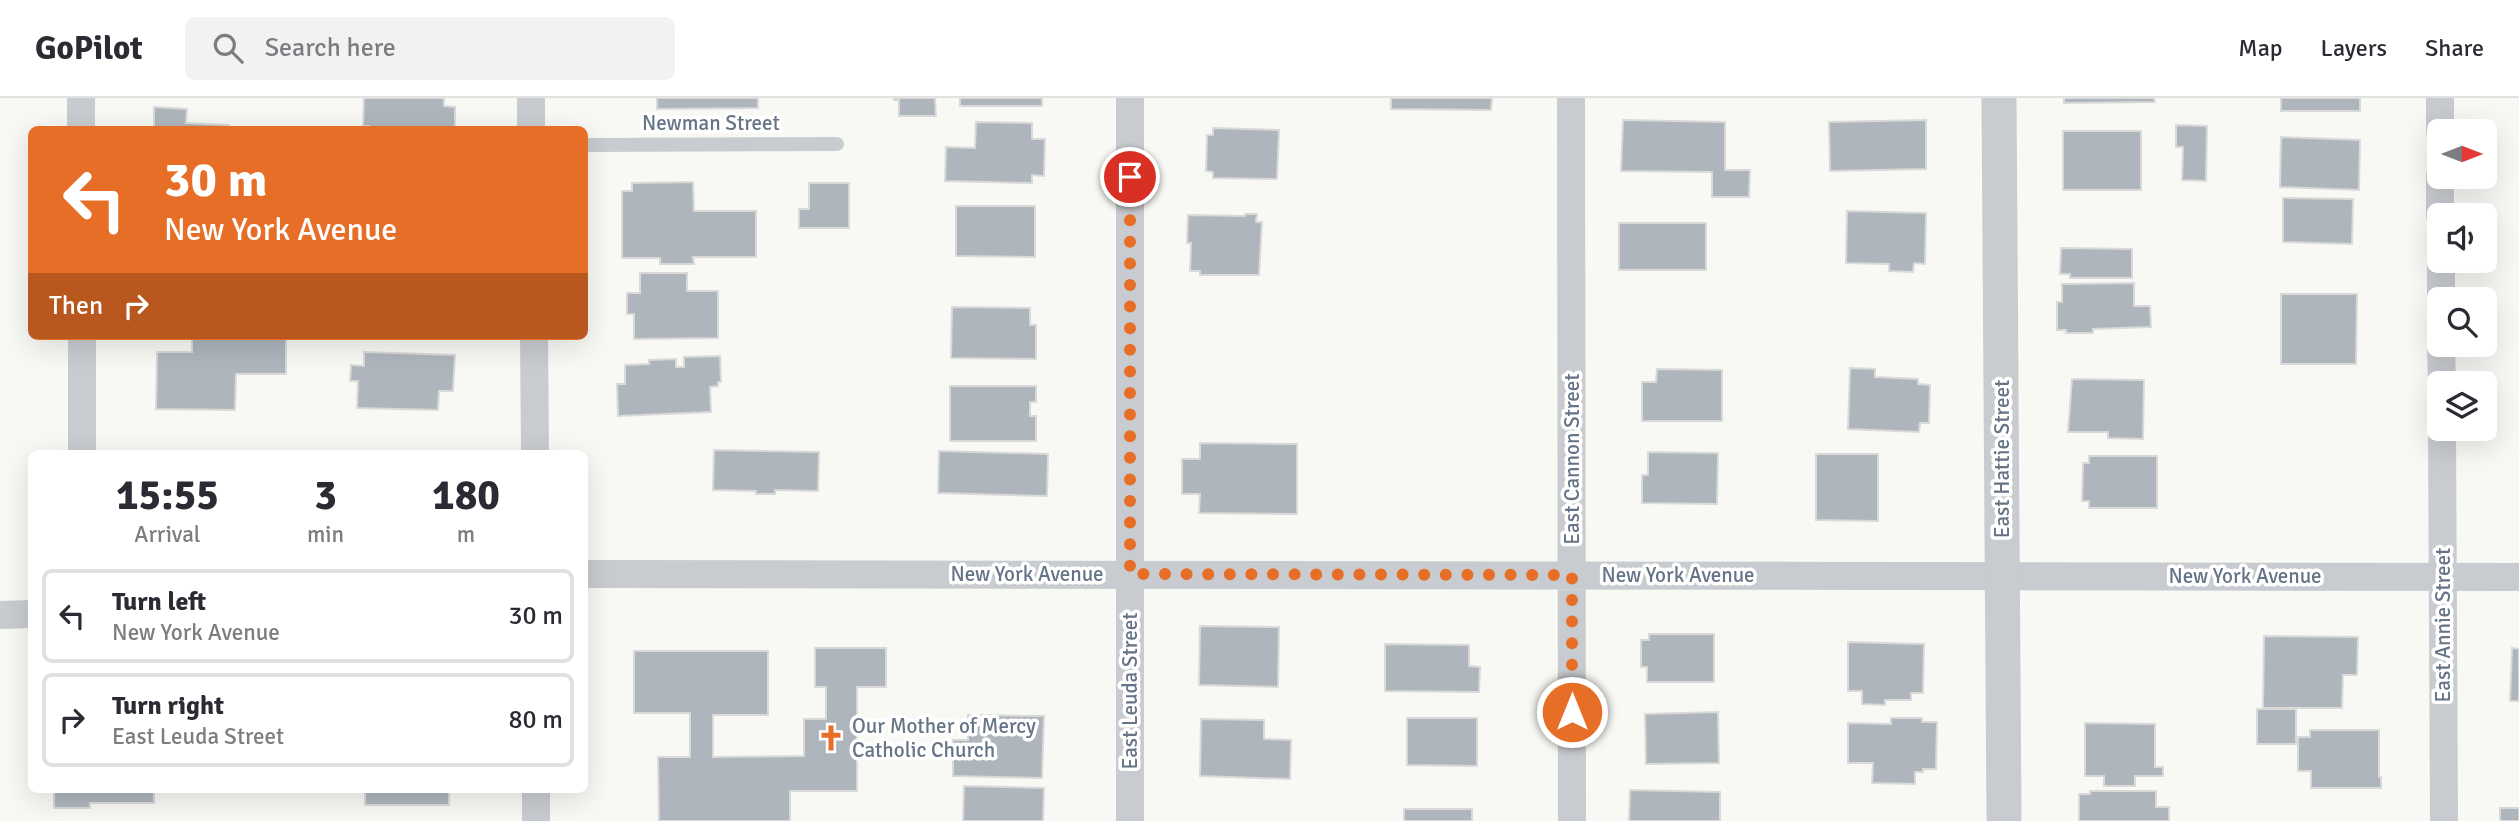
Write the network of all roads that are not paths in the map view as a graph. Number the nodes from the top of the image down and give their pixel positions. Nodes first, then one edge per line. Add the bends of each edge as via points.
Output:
1 (81, 98) edge
2 (531, 98) edge
3 (1130, 98) edge
4 (1571, 98) edge
5 (1999, 98) edge
6 (2440, 98) edge
7 (2440, 119) edge
8 (81, 126) edge
9 (531, 126) edge
10 (837, 144) dead end
11 (588, 145) edge
12 (82, 340) edge
13 (534, 340) edge
14 (2442, 441) edge
15 (82, 450) edge
16 (535, 450) edge
17 (588, 574) edge
18 (1130, 574) junction
19 (1572, 575) junction
20 (2003, 576) junction
21 (2443, 577) junction
22 (2519, 577) edge
23 (28, 614) edge
24 (0, 615) edge
25 (536, 793) edge
26 (536, 821) edge
27 (1130, 821) edge
28 (1572, 821) edge
29 (2004, 821) edge
30 (2444, 821) edge

1 - 8 street
2 - 9 street
3 - 18 street, East Leuda Street
4 - 19 street, East Cannon Street
5 - 20 street, East Hattie Street
6 - 7 street
10 - 11 lane, Newman Street
12 - 15 street
13 - 16 street
14 - 21 street, East Annie Street
17 - 18 street, New York Avenue
18 - 19 street, New York Avenue
18 - 27 street, East Leuda Street
19 - 20 street, New York Avenue
19 - 28 street, East Cannon Street
20 - 21 street, New York Avenue
20 - 29 street, East Hattie Street
21 - 22 street, New York Avenue
21 - 30 street, East Annie Street
23 - 24 street
25 - 26 street

